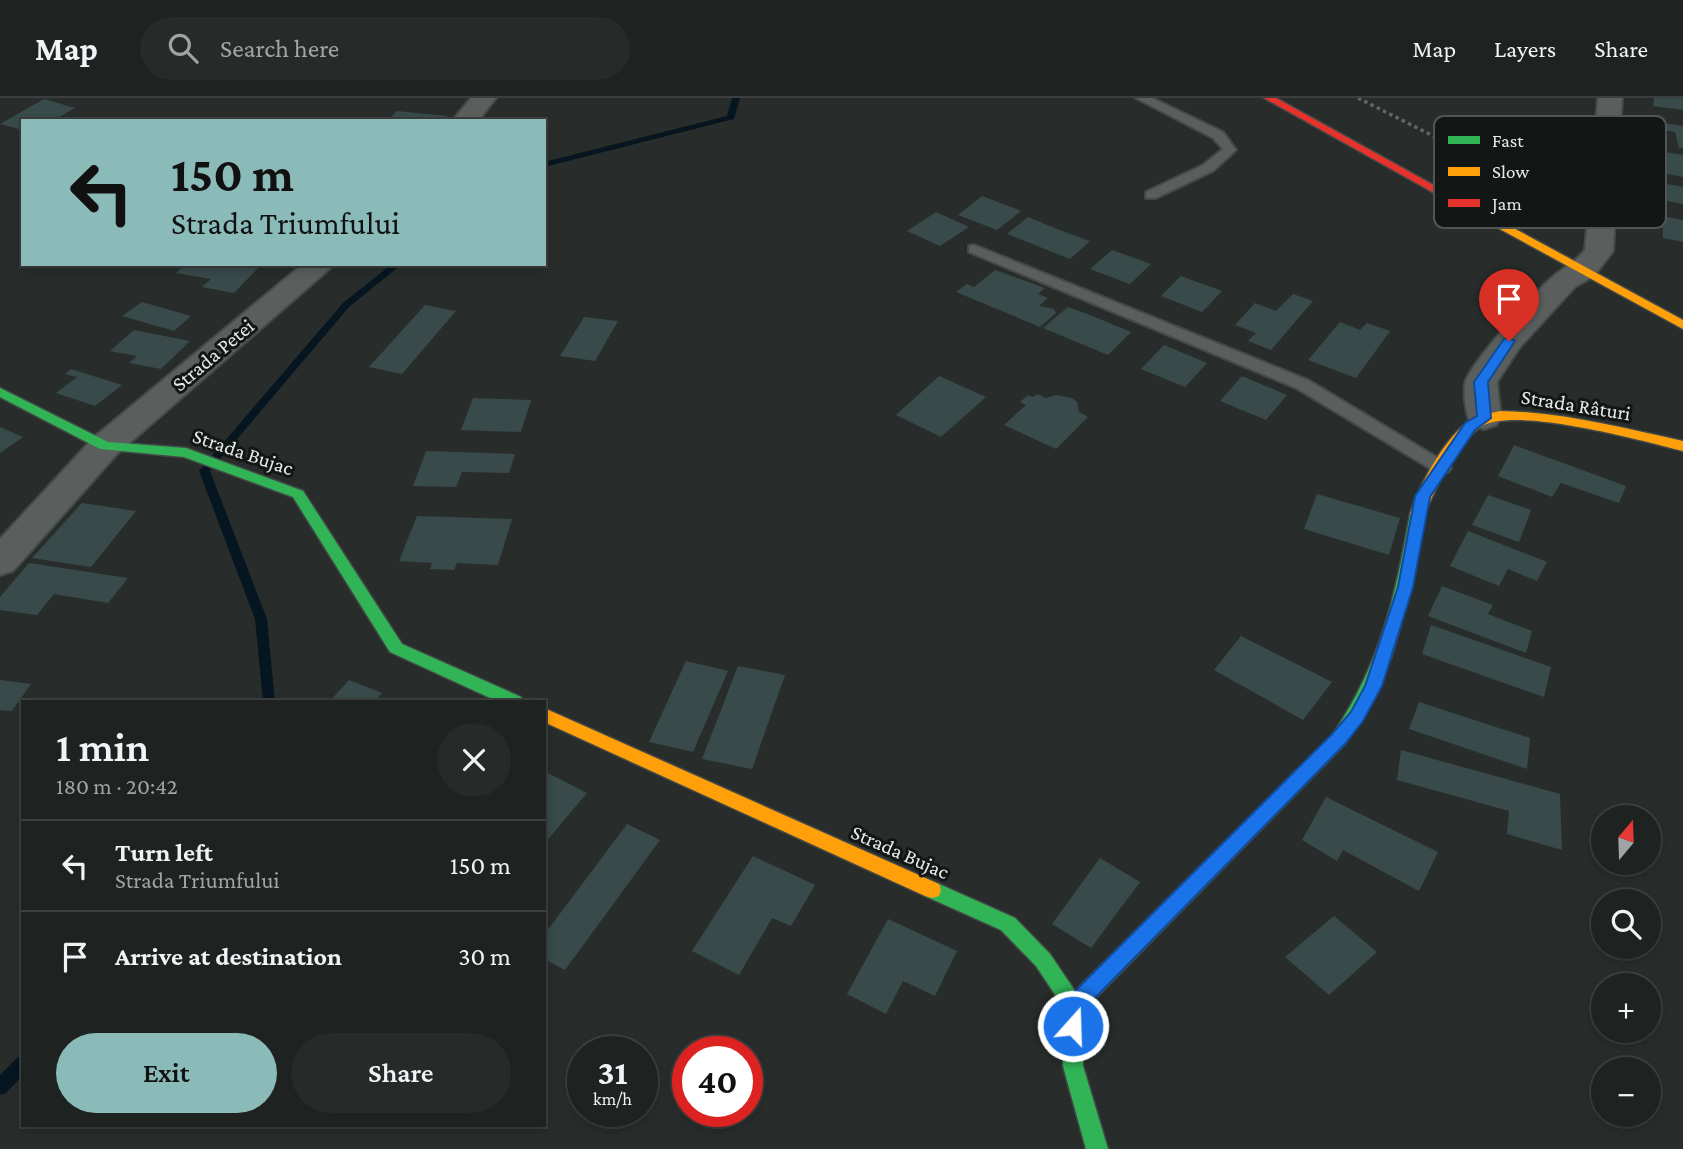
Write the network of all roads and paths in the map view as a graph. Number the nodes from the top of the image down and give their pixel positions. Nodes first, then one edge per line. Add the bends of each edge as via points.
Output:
1 (484, 98) edge
2 (1142, 98) edge
3 (1269, 98) edge
4 (1358, 98) edge
5 (1610, 98) edge
6 (1609, 116) edge
7 (466, 119) edge
8 (1434, 136) edge
9 (1434, 188) edge
10 (1151, 195) dead end
11 (1507, 228) edge
12 (1601, 228) edge
13 (974, 249) dead end
14 (319, 266) edge
15 (1584, 270) junction
16 (1683, 325) edge
17 (0, 392) edge
18 (1484, 418) junction
19 (105, 446) junction
20 (1683, 446) edge
21 (1441, 468) junction
22 (0, 562) edge
23 (511, 700) edge
24 (546, 716) edge
25 (1074, 1006) junction
26 (1097, 1149) edge

1 - 7 street
2 - 10 lane via 1218,135 1230,150 1208,168
3 - 9 street
4 - 8 path
5 - 6 street
11 - 15 street
12 - 15 street via 1599,251
13 - 21 lane via 1302,384
14 - 19 street, Strada Petei
15 - 16 street
15 - 18 street via 1565,281 1509,341 1481,382
17 - 19 street, Strada Bujac
18 - 20 street, Strada Râturi via 1517,415
18 - 21 street via 1470,426
19 - 22 street, Strada Petei
19 - 23 street, Strada Bujac via 186,453 298,494 396,648
21 - 25 street via 1422,496 1405,587 1373,686 1357,716
24 - 25 street, Strada Bujac via 1008,924 1042,960
25 - 26 street via 1073,1066

